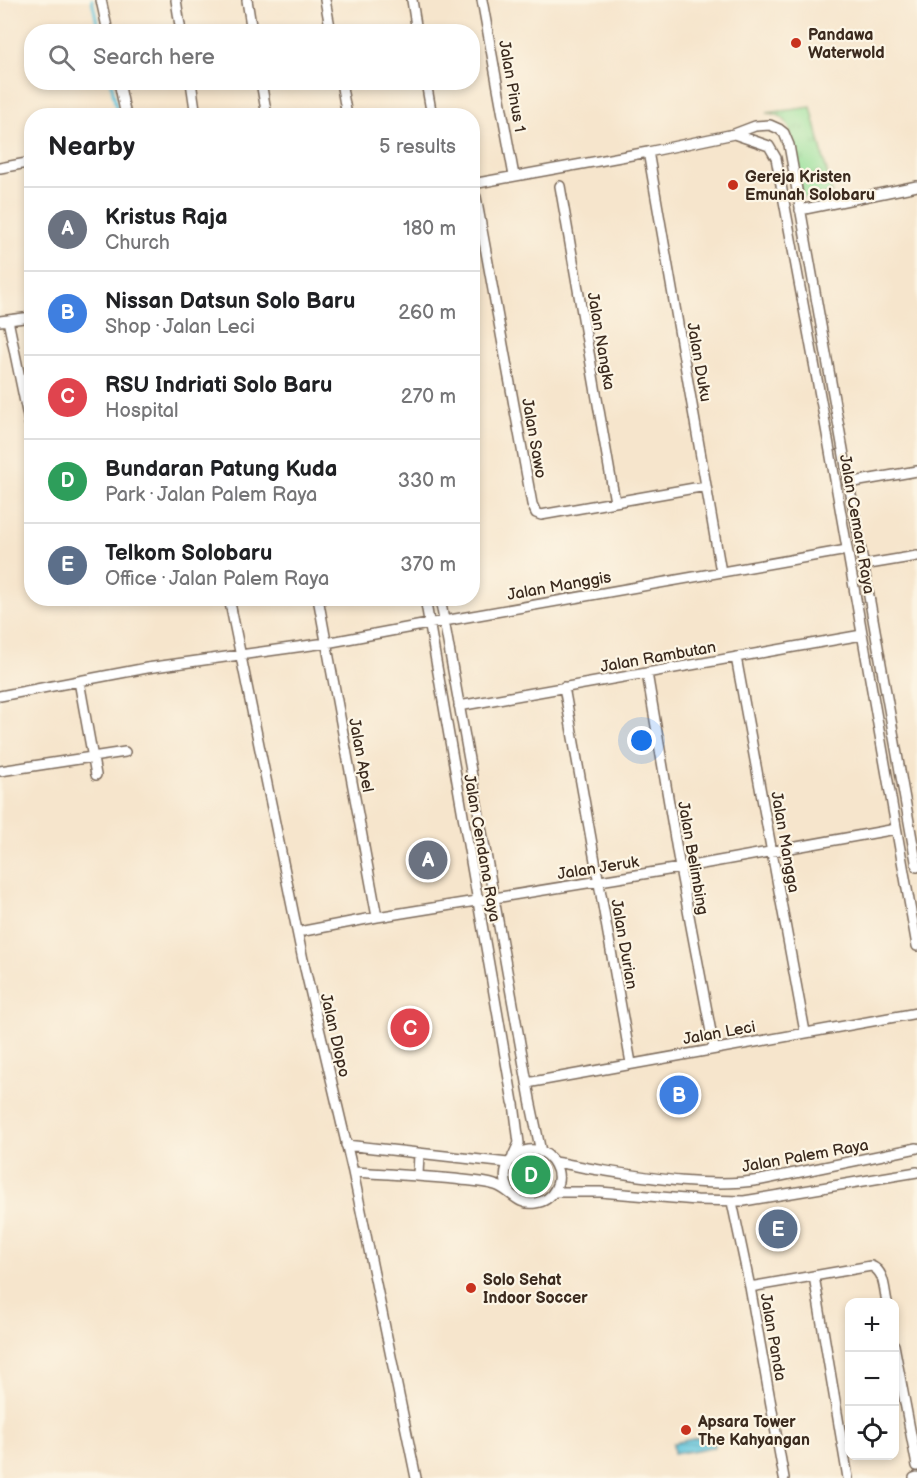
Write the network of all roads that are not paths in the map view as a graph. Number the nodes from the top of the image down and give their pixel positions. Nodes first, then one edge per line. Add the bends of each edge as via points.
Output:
1 (101, 0) edge
2 (176, 0) edge
3 (247, 0) edge
4 (325, 0) edge
5 (412, 0) edge
6 (482, 0) edge
7 (106, 24) edge
8 (180, 24) edge
9 (251, 24) edge
10 (330, 24) edge
11 (416, 24) edge
12 (121, 90) edge
13 (191, 90) edge
14 (262, 90) edge
15 (342, 90) edge
16 (427, 90) edge
17 (124, 108) edge
18 (195, 108) edge
19 (266, 108) edge
20 (346, 108) edge
21 (431, 108) edge
22 (734, 134) junction
23 (649, 157) dead end
24 (24, 164) edge
25 (0, 168) edge
26 (514, 176) junction
27 (480, 182) edge
28 (560, 186) dead end
29 (917, 186) edge
30 (798, 197) junction
31 (784, 199) junction
32 (800, 210) junction
33 (480, 219) edge
34 (24, 318) edge
35 (4, 321) edge
36 (24, 403) edge
37 (836, 415) junction
38 (824, 417) junction
39 (917, 471) edge
40 (848, 483) junction
41 (706, 486) junction
42 (615, 502) junction
43 (847, 550) junction
44 (917, 556) edge
45 (863, 566) junction
46 (721, 572) junction
47 (231, 606) edge
48 (319, 606) edge
49 (427, 606) edge
50 (441, 606) edge
51 (444, 621) junction
52 (430, 623) junction
53 (862, 635) junction
54 (326, 643) junction
55 (241, 654) junction
56 (736, 657) junction
57 (647, 673) junction
58 (884, 679) junction
59 (79, 681) junction
60 (870, 682) junction
61 (564, 687) junction
62 (0, 696) edge
63 (459, 706) junction
64 (125, 752) dead end
65 (93, 757) junction
66 (0, 771) edge
67 (96, 775) dead end
68 (914, 828) edge
69 (896, 829) junction
70 (773, 852) junction
71 (917, 867) edge
72 (680, 868) junction
73 (598, 882) junction
74 (494, 899) junction
75 (477, 902) junction
76 (377, 917) junction
77 (304, 931) dead end
78 (917, 946) edge
79 (917, 1013) edge
80 (805, 1032) junction
81 (714, 1048) junction
82 (631, 1063) junction
83 (527, 1083) junction
84 (346, 1145) junction
85 (917, 1148) edge
86 (541, 1152) junction
87 (419, 1154) junction
88 (510, 1160) junction
89 (554, 1162) junction
90 (831, 1166) junction
91 (352, 1172) junction
92 (917, 1172) edge
93 (418, 1176) junction
94 (649, 1176) junction
95 (835, 1185) junction
96 (509, 1191) junction
97 (554, 1192) junction
98 (646, 1197) junction
99 (732, 1202) junction
100 (814, 1276) junction
101 (750, 1287) junction
102 (886, 1298) edge
103 (895, 1352) edge
104 (917, 1466) edge
105 (416, 1478) edge
106 (784, 1478) edge
107 (849, 1478) edge

1 - 7 street
2 - 8 street
3 - 9 street
4 - 10 street
5 - 11 street
6 - 26 street, Jalan Pinus 1
12 - 17 street
13 - 18 street
14 - 19 street
15 - 20 street
16 - 21 street
22 - 26 street, Jalan Cemara Raya
22 - 30 street, Jalan Cemara Raya via 764,125 784,133
22 - 31 street, Jalan Cemara Raya via 766,144 772,150
23 - 41 street, Jalan Duku
24 - 25 street
26 - 27 street, Jalan Cemara Raya
28 - 42 street, Jalan Nangka
29 - 32 street
30 - 31 street
30 - 32 street, Jalan Cemara Raya
31 - 38 street, Jalan Cemara Raya
32 - 37 street, Jalan Cemara Raya
33 - 42 street, Jalan Sawo via 534,509 541,515
34 - 35 street
35 - 36 street
37 - 38 street
37 - 40 street, Jalan Cemara Raya
38 - 43 street, Jalan Cemara Raya
39 - 40 street
40 - 45 street, Jalan Cemara Raya
41 - 42 street, Jalan Sawo
41 - 46 street, Jalan Duku
43 - 46 street, Jalan Manggis
43 - 53 street, Jalan Cemara Raya
44 - 45 street
45 - 58 street, Jalan Cemara Raya
46 - 51 street, Jalan Manggis
47 - 55 street, Jalan Dlopo
48 - 54 street, Jalan Apel
49 - 52 street, Jalan Cendana Raya
50 - 51 street, Jalan Cendana Raya
51 - 52 street, Jalan Manggis
51 - 63 street, Jalan Cendana Raya
52 - 54 street, Jalan Manggis
52 - 75 street, Jalan Cendana Raya
53 - 56 street, Jalan Rambutan
53 - 60 street, Jalan Cemara Raya
54 - 55 street, Jalan Manggis
54 - 76 street, Jalan Apel
55 - 59 street, Jalan Manggis
55 - 84 street, Jalan Dlopo via 303,960
56 - 57 street, Jalan Rambutan
56 - 70 street, Jalan Mangga
57 - 61 street, Jalan Rambutan
57 - 72 street, Jalan Belimbing
58 - 60 street
58 - 68 street, Jalan Cemara Raya
59 - 62 street, Jalan Manggis
59 - 65 street
60 - 69 street, Jalan Cemara Raya
61 - 63 street, Jalan Rambutan
61 - 73 street, Jalan Durian
63 - 74 street, Jalan Cendana Raya
64 - 65 street
65 - 66 street
65 - 67 street
68 - 71 street, Jalan Cemara Raya
69 - 70 street, Jalan Jeruk
69 - 78 street, Jalan Cemara Raya
70 - 72 street, Jalan Jeruk
70 - 80 street, Jalan Mangga
72 - 73 street, Jalan Jeruk
72 - 81 street, Jalan Belimbing
73 - 74 street, Jalan Jeruk
73 - 82 street, Jalan Durian
74 - 75 street, Jalan Jeruk
74 - 83 street, Jalan Cendana Raya
75 - 76 street, Jalan Jeruk
75 - 88 street, Jalan Cendana Raya via 519,1143
76 - 77 street, Jalan Jeruk
79 - 80 street, Jalan Leci
80 - 81 street, Jalan Leci
81 - 82 street, Jalan Leci
82 - 83 street, Jalan Leci
83 - 86 street, Jalan Cendana Raya
84 - 87 street
84 - 91 street, Jalan Dlopo
85 - 90 street, Jalan Palem Raya
86 - 88 street via 529,1150
86 - 89 street
87 - 88 street
87 - 93 street
88 - 96 street via 504,1177
89 - 94 street, Jalan Palem Raya
89 - 97 street via 558,1174
90 - 94 street, Jalan Palem Raya via 739,1183
90 - 95 street
91 - 93 street
91 - 105 street, Jalan Dlopo
92 - 95 street
93 - 96 street via 485,1182
94 - 98 street
95 - 99 street
96 - 97 street via 521,1202 534,1204
97 - 98 street
98 - 99 street
99 - 101 street, Jalan Panda
100 - 101 street
100 - 102 street via 871,1266 882,1276
100 - 107 street
101 - 106 street, Jalan Panda
103 - 104 street

